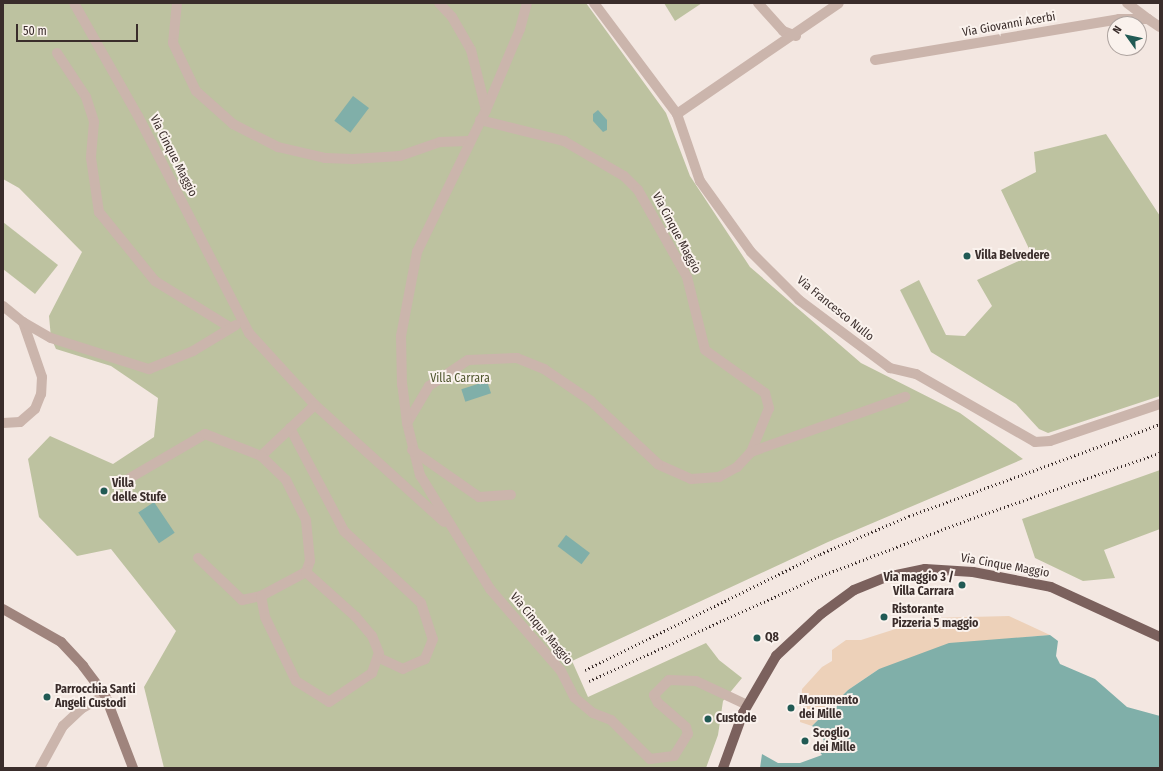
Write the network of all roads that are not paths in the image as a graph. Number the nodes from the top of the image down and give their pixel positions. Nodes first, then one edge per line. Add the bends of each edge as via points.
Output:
1 (76, 3) edge
2 (177, 3) edge
3 (439, 3) edge
4 (528, 3) edge
5 (594, 3) edge
6 (758, 3) edge
7 (839, 3) edge
8 (1127, 3) edge
9 (1148, 19) junction
10 (1160, 27) edge
11 (796, 36) junction
12 (57, 53) dead end
13 (875, 60) dead end
14 (486, 110) junction
15 (677, 114) junction
16 (480, 120) junction
17 (468, 141) junction
18 (3, 306) edge
19 (242, 320) junction
20 (23, 322) junction
21 (231, 328) junction
22 (905, 397) dead end
23 (1160, 404) edge
24 (315, 405) junction
25 (3, 423) edge
26 (407, 424) junction
27 (290, 428) junction
28 (412, 450) junction
29 (751, 452) junction
30 (261, 456) junction
31 (123, 482) dead end
32 (511, 495) dead end
33 (448, 526) junction
34 (198, 558) dead end
35 (306, 572) junction
36 (261, 596) junction
37 (3, 609) edge
38 (1160, 637) edge
39 (379, 658) junction
40 (105, 695) junction
41 (747, 705) junction
42 (40, 768) edge
43 (133, 768) edge
44 (723, 768) edge

1 - 19 street, Via Cinque Maggio
2 - 17 street via 173,43 196,91 234,124 278,147 325,158 353,159 400,156 440,142
3 - 14 street via 452,17 471,50
4 - 14 street, Via Cinque Maggio via 520,29
5 - 15 street, Via Francesco Nullo
6 - 11 street via 783,31
7 - 11 street
8 - 9 street
9 - 10 street
9 - 13 street, Via Giovanni Acerbi via 1119,19
11 - 15 street
12 - 21 street via 86,97 94,122 91,158 99,212 155,281
14 - 16 street, Via Cinque Maggio
15 - 23 street, Via Francesco Nullo via 700,181 751,252 799,300 890,368 916,374 1035,442 1050,441
16 - 17 street, Via Cinque Maggio
16 - 29 street, Via Cinque Maggio via 564,141 612,166 638,190 687,277 705,350 765,393 770,408
17 - 26 street, Via Cinque Maggio via 417,252 408,286 401,336 402,385
18 - 20 street
19 - 21 street
19 - 24 street, Via Cinque Maggio via 249,333
20 - 21 street via 51,338 149,369 193,351
20 - 25 street via 42,377 41,394 35,409 20,422
22 - 29 street, Via Cinque Maggio
24 - 27 street
24 - 33 street, Via Cinque Maggio
26 - 28 street, Via Cinque Maggio
26 - 29 street, Via Cinque Maggio via 429,386 442,374 468,360 517,358 565,382 658,464 674,473 691,479 719,477 737,467
27 - 30 street
27 - 39 street via 344,531 420,603 433,639 425,659 403,669
28 - 32 street via 479,496
28 - 33 street, Via Cinque Maggio via 420,475
30 - 31 street via 205,434
30 - 35 street via 286,480 306,520 310,561
33 - 41 street, Via Cinque Maggio via 490,589 561,671 575,698 593,713 611,720 650,759 674,756 688,734 686,727 658,703 654,695 669,680 696,682
34 - 36 street via 207,571 242,600
35 - 36 street
35 - 39 street via 372,636
36 - 39 street via 265,617 296,681 316,696 329,702 348,691 372,673
37 - 40 street via 61,642
38 - 41 main road, Via Cinque Maggio via 1051,587 973,572 925,569 887,577 854,590 821,614 776,656
40 - 42 street via 80,709 63,726
40 - 43 street
41 - 44 main road, Via Cinque Maggio

